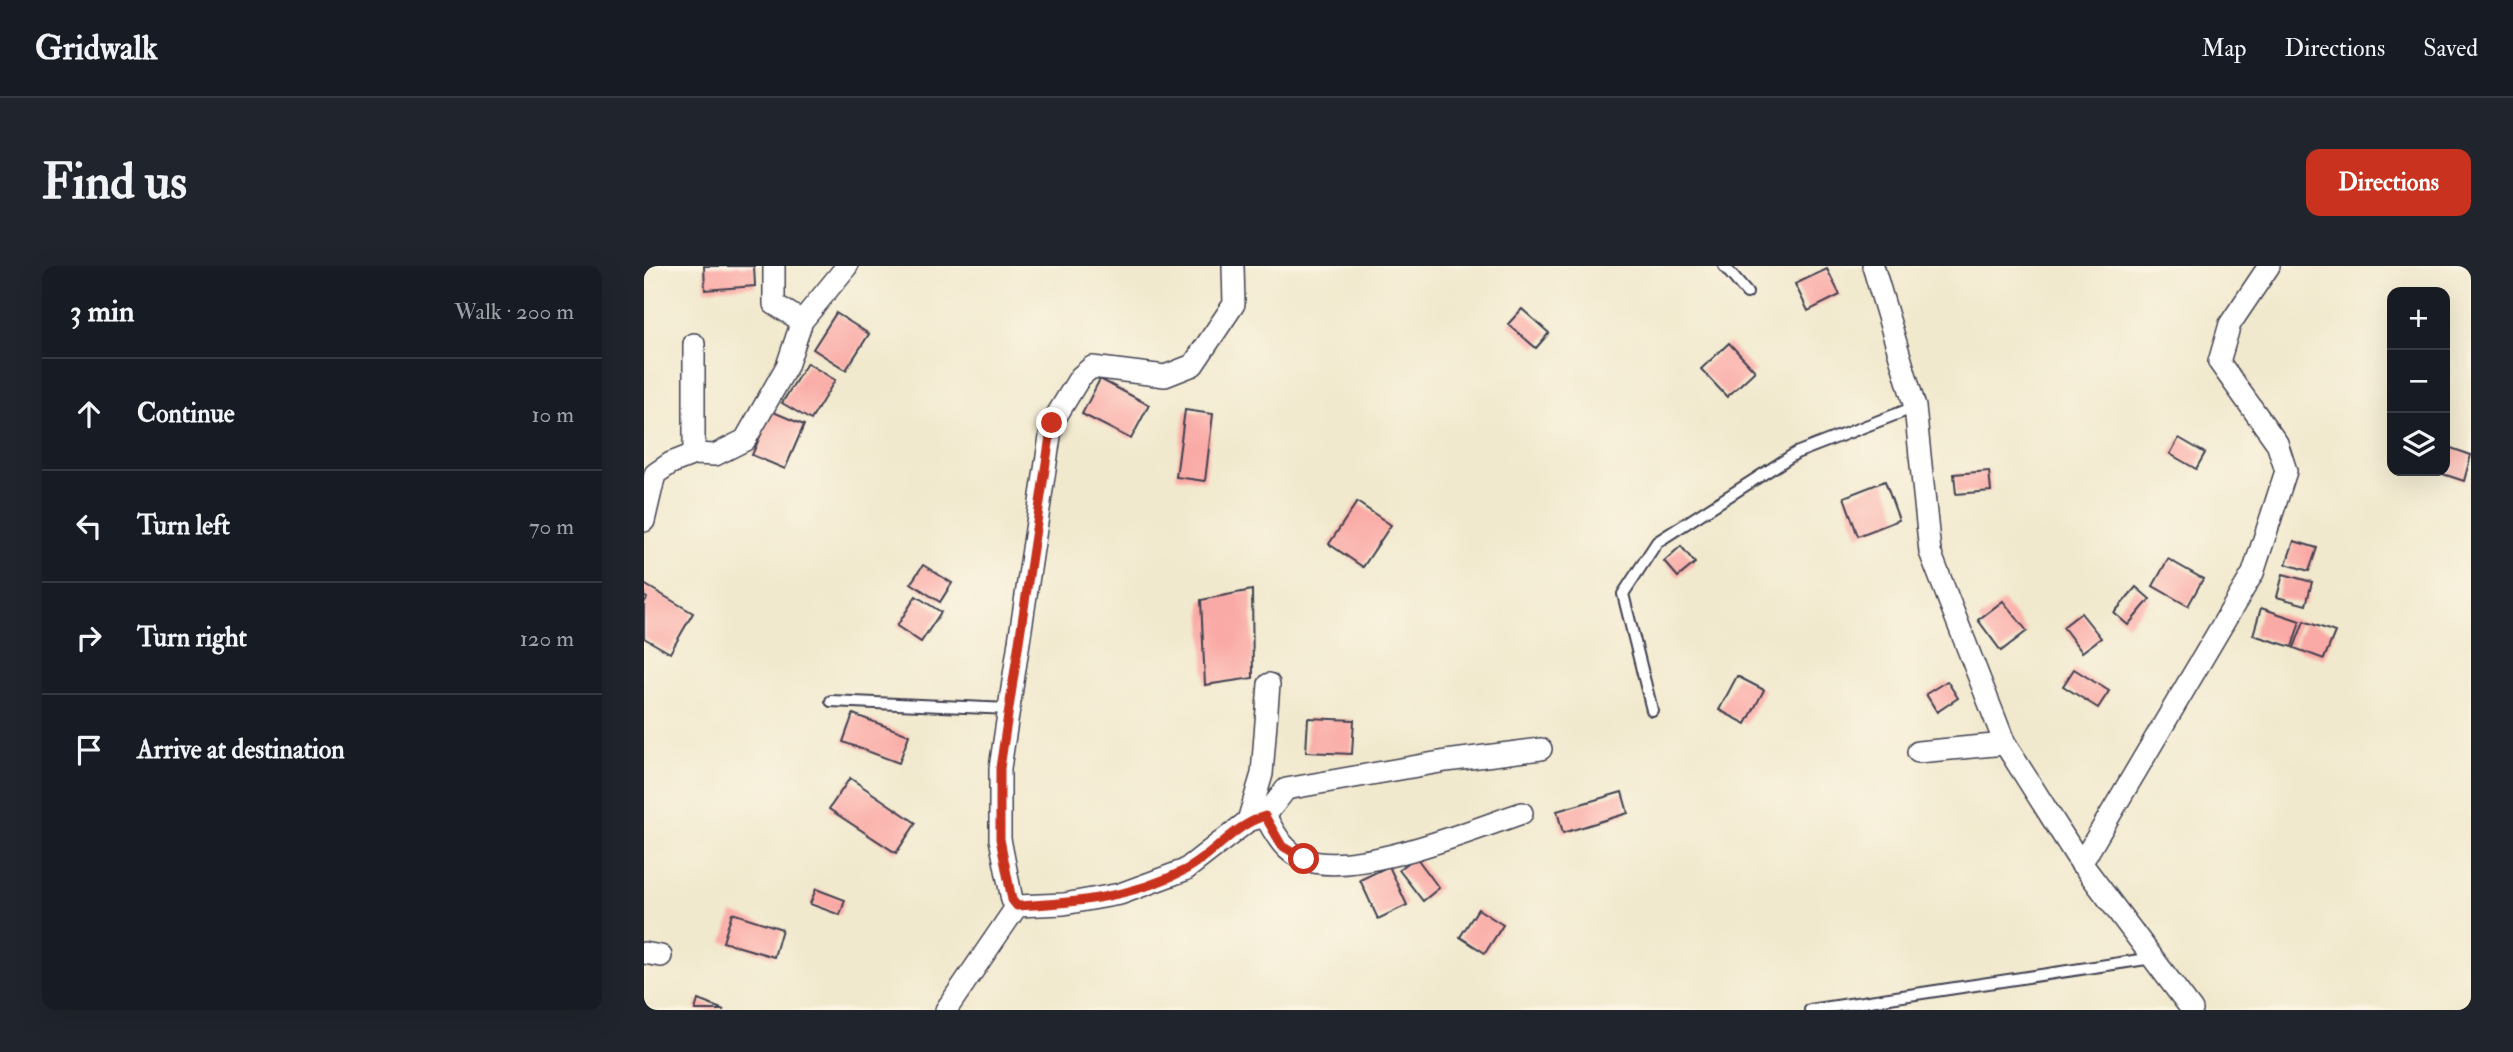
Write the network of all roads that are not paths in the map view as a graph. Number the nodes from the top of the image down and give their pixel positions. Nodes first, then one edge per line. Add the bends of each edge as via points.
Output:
1 (774, 266) edge
2 (848, 266) edge
3 (1233, 266) edge
4 (1724, 266) edge
5 (1872, 266) edge
6 (2269, 266) edge
7 (1747, 293) dead end
8 (802, 321) junction
9 (694, 344) dead end
10 (1915, 407) junction
11 (694, 454) junction
12 (644, 521) edge
13 (1269, 684) dead end
14 (831, 701) dead end
15 (1009, 709) junction
16 (1652, 710) dead end
17 (2005, 744) junction
18 (1541, 749) dead end
19 (1918, 752) dead end
20 (1522, 813) dead end
21 (1257, 818) junction
22 (2081, 863) junction
23 (1017, 906) junction
24 (2152, 958) junction
25 (946, 1010) edge
26 (1810, 1010) edge
27 (2192, 1010) edge

1 - 8 street via 774,304
2 - 8 street
3 - 15 street via 1234,304 1194,365 1165,376 1092,367 1080,377 1052,423
4 - 7 lane
5 - 10 street
6 - 22 street via 2230,324 2219,362 2277,443 2286,471 2253,573
8 - 11 street via 787,366 745,440 715,455
9 - 11 street
10 - 16 lane via 1796,453 1657,542 1622,594
10 - 17 street via 1930,552
11 - 12 street via 655,474
13 - 21 street
14 - 15 lane
15 - 23 street via 1000,768 1000,839
17 - 19 street
17 - 22 street
18 - 21 street via 1286,789
20 - 21 street via 1402,853 1335,864 1304,859 1282,846
21 - 23 street via 1185,870 1119,894 1064,904
22 - 24 street
23 - 25 street
24 - 26 lane
24 - 27 street

